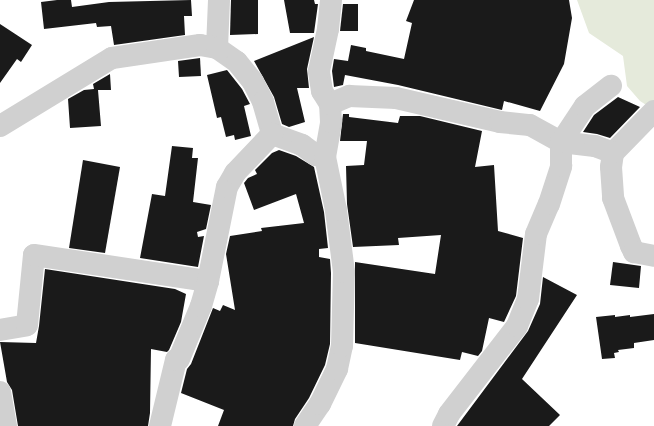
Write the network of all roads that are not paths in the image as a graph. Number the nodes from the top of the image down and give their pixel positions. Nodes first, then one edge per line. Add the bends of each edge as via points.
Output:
1 (219, 0) edge
2 (331, 0) edge
3 (218, 48) junction
4 (611, 86) dead end
5 (330, 104) junction
6 (654, 110) edge
7 (0, 126) edge
8 (272, 134) junction
9 (561, 142) junction
10 (613, 153) junction
11 (325, 157) junction
12 (654, 256) edge
13 (208, 281) junction
14 (0, 330) edge
15 (0, 392) edge
16 (6, 426) edge
17 (160, 426) edge
18 (305, 426) edge
19 (443, 426) edge

1 - 3 street
2 - 5 street via 319,71 322,92
3 - 7 street via 200,45 112,58
3 - 8 street via 238,62 253,82 263,102
4 - 9 street via 585,106
5 - 9 street via 349,96 396,98 500,122 530,124
5 - 11 street via 331,122
6 - 10 street
8 - 11 street
8 - 13 street via 235,173 228,187
9 - 10 street via 595,146
9 - 19 street via 561,166 536,234 528,299 517,326 449,414
10 - 12 street via 613,198 631,246 634,252
11 - 18 street via 336,210 344,272 342,346 337,369 320,404
13 - 14 street via 34,255 27,325
13 - 17 street via 201,306 179,359 176,360
15 - 16 street

